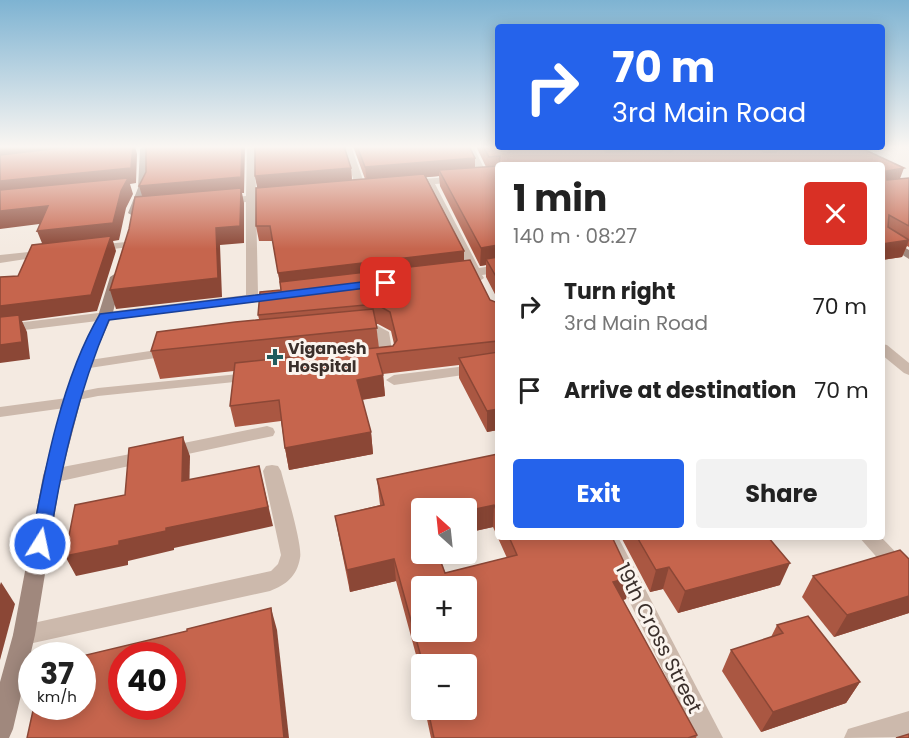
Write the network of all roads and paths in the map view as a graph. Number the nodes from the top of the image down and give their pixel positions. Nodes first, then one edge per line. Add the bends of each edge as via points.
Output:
1 (139, 180) edge
2 (250, 180) edge
3 (362, 180) edge
4 (437, 180) edge
5 (429, 181) junction
6 (398, 185) edge
7 (350, 189) edge
8 (283, 195) edge
9 (250, 198) junction
10 (215, 201) edge
11 (885, 239) edge
12 (126, 245) junction
13 (84, 249) edge
14 (63, 252) edge
15 (909, 255) edge
16 (0, 258) edge
17 (495, 269) edge
18 (475, 272) junction
19 (440, 276) edge
20 (484, 290) edge
21 (299, 293) edge
22 (252, 299) junction
23 (105, 316) junction
24 (0, 329) edge
25 (344, 333) edge
26 (185, 350) edge
27 (885, 350) edge
28 (369, 364) edge
29 (83, 365) junction
30 (495, 366) edge
31 (909, 370) edge
32 (263, 375) edge
33 (394, 380) dead end
34 (73, 399) junction
35 (0, 412) edge
36 (267, 432) dead end
37 (272, 471) dead end
38 (52, 476) junction
39 (610, 540) edge
40 (872, 540) edge
41 (909, 580) edge
42 (24, 635) junction
43 (909, 724) edge
44 (0, 729) edge
45 (710, 738) edge
46 (857, 738) edge

1 - 12 street via 139,208
2 - 9 street
3 - 7 street via 365,188
4 - 5 street
5 - 6 street
5 - 18 street
8 - 9 street
9 - 10 street
9 - 22 street
11 - 15 street
12 - 13 street
12 - 23 street
14 - 16 street
17 - 18 street
18 - 19 street
18 - 20 street
21 - 22 street
22 - 23 street
23 - 24 street
23 - 29 street
25 - 28 lane via 383,332 389,361
26 - 29 lane
27 - 31 street
29 - 34 street
30 - 33 street
32 - 34 lane via 98,392
34 - 35 lane
34 - 38 street
36 - 38 street
37 - 42 street via 291,555 289,567 280,577
38 - 42 street
39 - 45 street, 19th Cross Street
40 - 41 street
42 - 44 street
43 - 46 street

